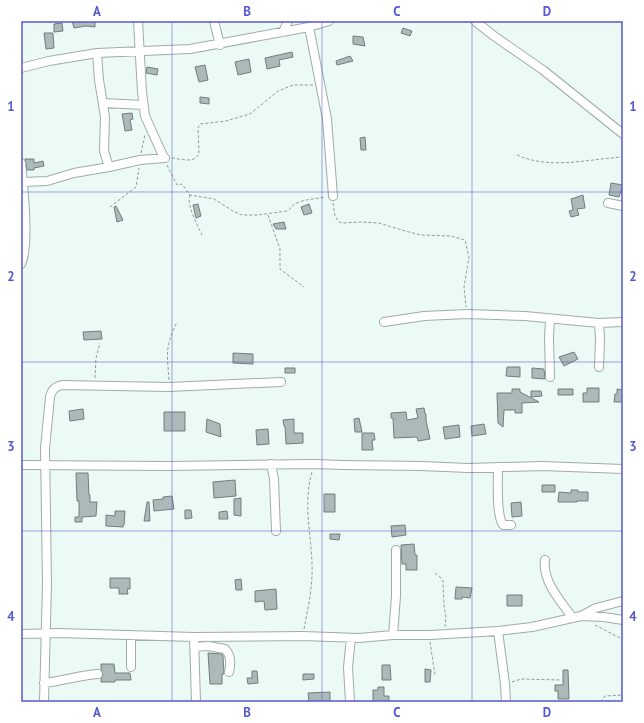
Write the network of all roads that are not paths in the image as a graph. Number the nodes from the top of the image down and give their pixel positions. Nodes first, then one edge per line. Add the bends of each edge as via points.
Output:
1 (138, 21) edge
2 (214, 21) edge
3 (288, 21) edge
4 (329, 21) edge
5 (475, 21) edge
6 (309, 27) junction
7 (283, 32) junction
8 (220, 44) junction
9 (141, 51) junction
10 (97, 53) junction
11 (21, 68) edge
12 (103, 103) junction
13 (144, 105) junction
14 (623, 134) edge
15 (21, 163) edge
16 (110, 167) junction
17 (23, 182) junction
18 (333, 196) road end
19 (608, 203) dead end
20 (623, 206) edge
21 (23, 222) edge
22 (21, 264) edge
23 (550, 320) junction
24 (384, 322) dead end
25 (623, 322) edge
26 (599, 323) junction
27 (599, 368) dead end
28 (550, 377) dead end
29 (281, 382) dead end
30 (271, 464) junction
31 (21, 465) edge
32 (45, 466) junction
33 (498, 467) junction
34 (623, 469) edge
35 (511, 525) dead end
36 (276, 531) dead end
37 (396, 550) dead end
38 (545, 560) dead end
39 (623, 601) edge
40 (586, 617) junction
41 (573, 618) junction
42 (623, 620) edge
43 (498, 631) junction
44 (21, 634) edge
45 (46, 634) junction
46 (131, 635) junction
47 (393, 635) junction
48 (194, 637) junction
49 (351, 638) junction
50 (194, 647) junction
51 (130, 667) dead end
52 (229, 672) dead end
53 (98, 674) dead end
54 (44, 683) junction
55 (44, 702) edge
56 (196, 702) edge
57 (350, 702) edge
58 (506, 702) edge

1 - 9 street
2 - 8 street
3 - 7 street
4 - 6 street
5 - 14 street via 543,70
6 - 7 street
6 - 18 street via 327,120
7 - 8 street
8 - 9 street via 190,49
9 - 10 street
9 - 13 street
10 - 11 street
10 - 12 street
12 - 13 street
12 - 16 street via 104,150
13 - 16 street via 148,124 164,158
15 - 17 street
16 - 17 street via 47,181
17 - 21 street
19 - 20 street
21 - 22 street via 25,254
23 - 24 street via 525,316 466,314 424,316
23 - 26 street
23 - 28 street
25 - 26 street
26 - 27 street
29 - 32 street via 169,387 56,387 51,392 44,448
30 - 32 street
30 - 33 street
30 - 36 street
31 - 32 street
32 - 45 street
33 - 34 street
33 - 35 street via 501,520 503,525
37 - 47 street
38 - 41 street via 545,574 549,583
39 - 40 street via 596,608
40 - 41 street
40 - 42 street via 604,616
41 - 43 street
43 - 47 street via 430,636
43 - 58 street via 506,684
44 - 45 street
45 - 46 street
45 - 54 street
46 - 48 street
46 - 51 street
47 - 49 street
48 - 49 street
48 - 50 street
49 - 57 street via 348,667
50 - 52 street via 208,646 226,650 230,659
50 - 56 street
53 - 54 street
54 - 55 street

